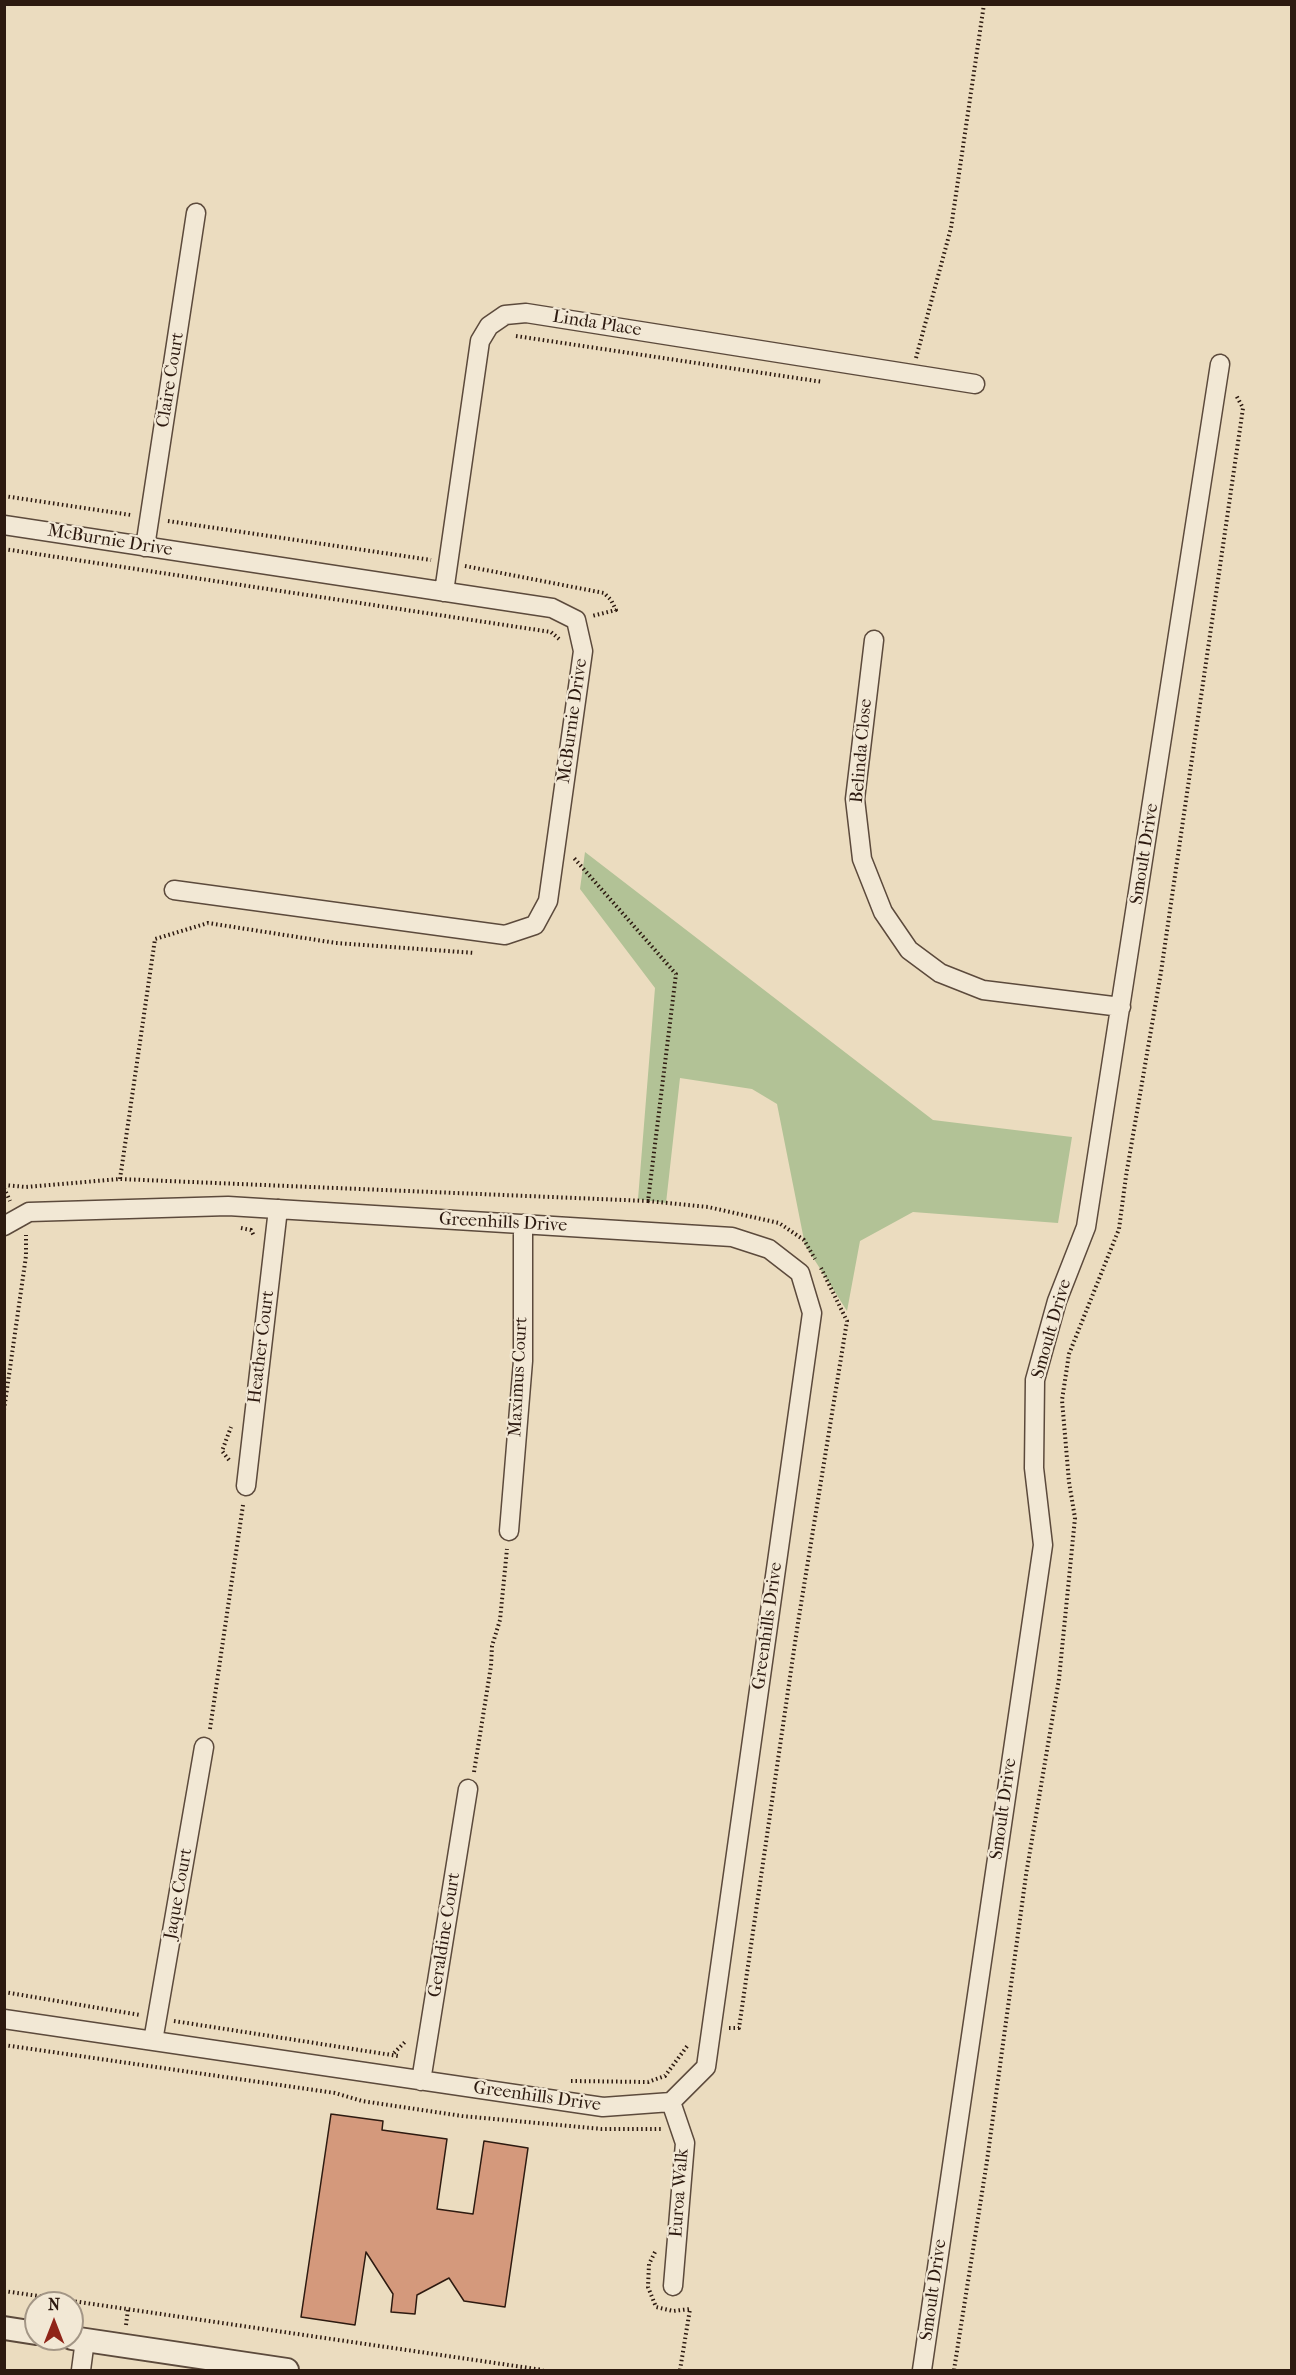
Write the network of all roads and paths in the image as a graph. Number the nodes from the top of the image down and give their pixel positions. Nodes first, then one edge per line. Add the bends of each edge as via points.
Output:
1 (984, 4) edge
2 (196, 213) dead end
3 (486, 332) junction
4 (1220, 364) joint
5 (911, 374) junction
6 (826, 383) dead end
7 (975, 384) dead end
8 (4, 496) edge
9 (150, 518) junction
10 (4, 525) edge
11 (146, 547) junction
12 (4, 549) edge
13 (435, 549) dead end
14 (448, 563) junction
15 (444, 592) junction
16 (576, 620) junction
17 (874, 640) dead end
18 (563, 642) dead end
19 (555, 852) junction
20 (174, 890) dead end
21 (486, 954) dead end
22 (1121, 1007) junction
23 (120, 1179) junction
24 (229, 1183) junction
25 (4, 1186) edge
26 (508, 1196) junction
27 (648, 1201) junction
28 (228, 1206) junction
29 (278, 1209) junction
30 (11, 1222) edge
31 (514, 1223) junction
32 (257, 1242) dead end
33 (4, 1410) edge
34 (231, 1424) dead end
35 (246, 1486) junction
36 (508, 1531) joint
37 (204, 1748) joint
38 (468, 1789) joint
39 (4, 1992) edge
40 (136, 2007) dead end
41 (129, 2013) junction
42 (158, 2018) junction
43 (4, 2019) edge
44 (712, 2027) junction
45 (407, 2033) dead end
46 (153, 2041) junction
47 (4, 2045) edge
48 (393, 2054) junction
49 (424, 2061) junction
50 (421, 2081) junction
51 (570, 2081) dead end
52 (671, 2102) junction
53 (668, 2135) dead end
54 (656, 2248) dead end
55 (673, 2286) dead end
56 (4, 2291) edge
57 (4, 2328) edge
58 (24, 2331) edge
59 (84, 2340) edge
60 (80, 2351) edge
61 (81, 2370) edge
62 (287, 2370) edge
63 (543, 2370) edge
64 (680, 2370) edge
65 (922, 2370) edge
66 (954, 2370) edge

1 - 5 path via 951,228
2 - 9 street, Claire Court
3 - 5 street, Linda Place via 505,315 526,313
3 - 6 path
3 - 14 street via 480,341
4 - 22 street, Smoult Drive
4 - 66 path via 1243,408 1163,960 1119,1229 1069,1354 1062,1400 1075,1518 1059,1679 1026,1875
5 - 7 street, Linda Place
8 - 9 path
9 - 11 street, Claire Court
9 - 13 path via 433,561
10 - 11 street, McBurnie Drive
11 - 15 street, McBurnie Drive
12 - 18 path via 551,632
14 - 15 street
14 - 16 path via 604,593 616,610
15 - 16 street, McBurnie Drive via 552,608
16 - 19 street, McBurnie Drive via 583,651
17 - 22 street, Belinda Close via 855,799 862,859 883,912 909,950 940,973 983,990
19 - 20 street, McBurnie Drive via 548,901 535,925 505,935
19 - 27 path via 572,855 676,974
21 - 23 path via 336,943 208,923 155,939
22 - 65 street, Smoult Drive via 1086,1227 1057,1301 1035,1380 1034,1468 1043,1545
23 - 24 path
23 - 25 path
24 - 26 path
24 - 28 path
25 - 30 path
26 - 27 path
26 - 31 path
27 - 44 path via 708,1208 779,1223 804,1240 847,1321 739,2028
28 - 29 street, Greenhills Drive
28 - 30 street, Greenhills Drive via 29,1212
28 - 32 path via 226,1225 251,1230
29 - 31 street, Greenhills Drive
29 - 35 street, Heather Court
30 - 33 path via 27,1238
31 - 36 street, Maximus Court via 523,1361
31 - 44 street, Greenhills Drive via 732,1237 770,1249 800,1273 812,1313
34 - 35 path via 222,1451
35 - 37 path via 223,1652
36 - 38 path via 500,1620 492,1646
37 - 42 street, Jaque Court
38 - 49 street, Geraldine Court
39 - 41 path
40 - 41 path
41 - 42 path
42 - 46 street, Jaque Court
42 - 48 path
43 - 46 street, Greenhills Drive
44 - 51 path via 694,2026 688,2046 666,2076 648,2082
44 - 52 street, Greenhills Drive via 706,2067
45 - 48 path via 405,2044
46 - 50 street, Greenhills Drive
47 - 53 path via 323,2091 462,2116 602,2129 662,2129
48 - 49 path
49 - 50 street, Geraldine Court
50 - 52 street, Greenhills Drive via 603,2107
52 - 55 street, Euroa Walk via 685,2143
54 - 64 path via 649,2264 648,2287 656,2307 690,2309
56 - 63 path
57 - 58 street
59 - 62 street
60 - 61 street

